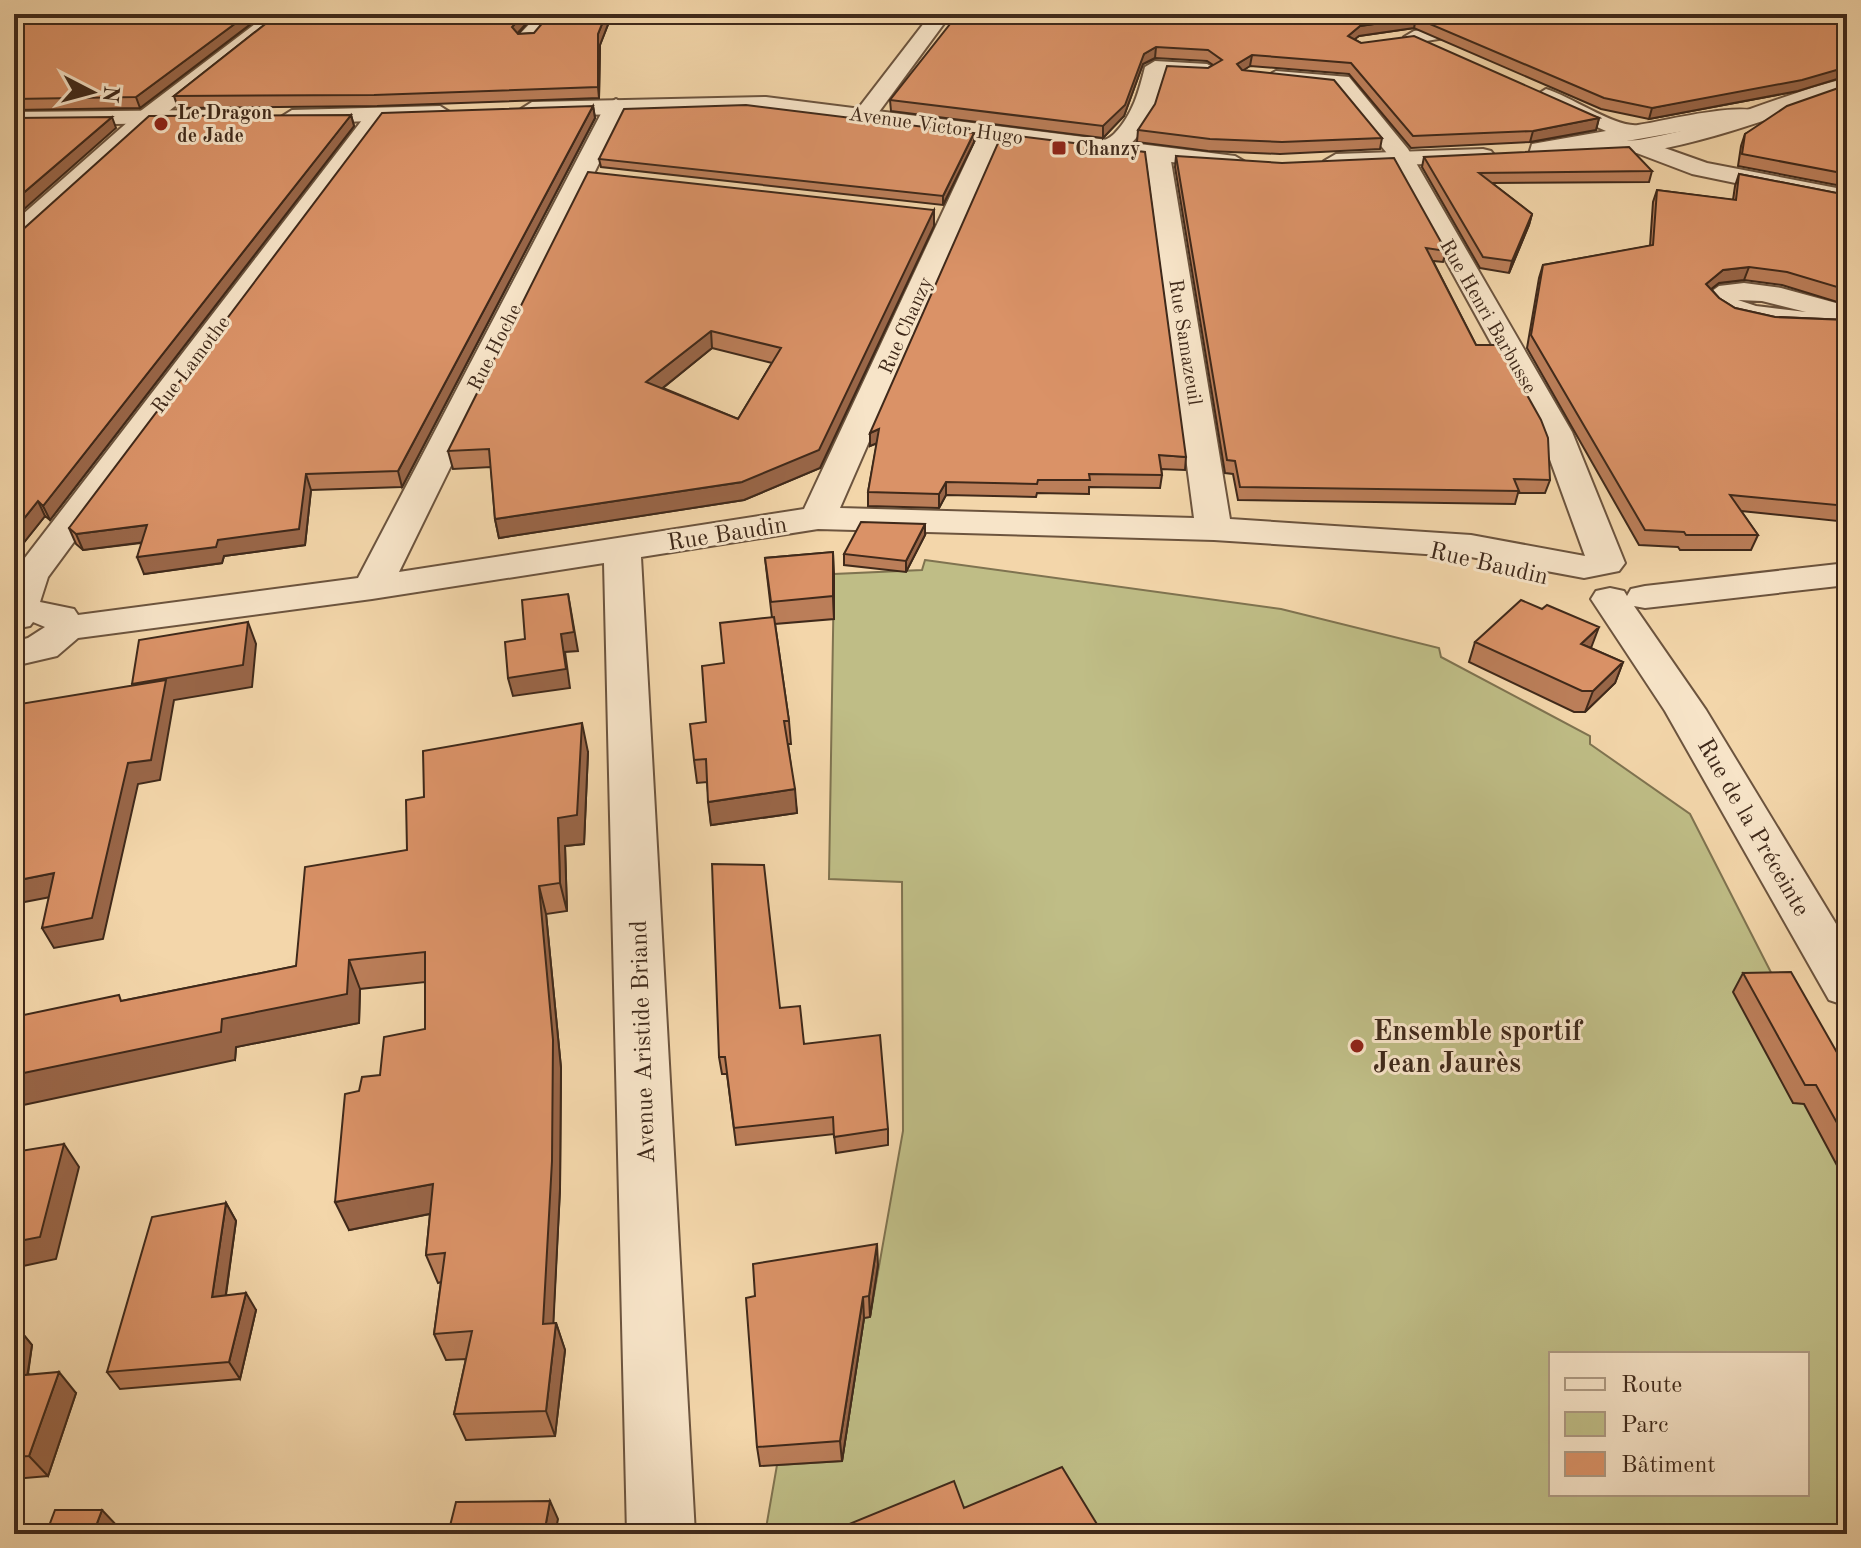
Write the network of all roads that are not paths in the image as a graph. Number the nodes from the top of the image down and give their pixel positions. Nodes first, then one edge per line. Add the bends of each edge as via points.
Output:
1 (280, 14) edge
2 (550, 14) edge
3 (941, 14) edge
4 (1018, 14) edge
5 (1169, 14) edge
6 (1462, 30) edge
7 (527, 37) edge
8 (1414, 37) junction
9 (1387, 41) edge
10 (1457, 56) edge
11 (1207, 70) edge
12 (1250, 75) edge
13 (1847, 84) edge
14 (1528, 88) edge
15 (616, 106) junction
16 (512, 110) edge
17 (467, 112) edge
18 (865, 115) junction
19 (377, 116) junction
20 (224, 117) edge
21 (266, 117) edge
22 (146, 118) junction
23 (14, 119) edge
24 (992, 132) junction
25 (1635, 140) junction
26 (1106, 148) junction
27 (1158, 155) junction
28 (1401, 159) junction
29 (1306, 163) edge
30 (1257, 164) edge
31 (1847, 198) edge
32 (14, 207) edge
33 (48, 207) junction
34 (921, 212) edge
35 (954, 217) junction
36 (14, 236) edge
37 (1847, 315) edge
38 (1847, 322) edge
39 (1573, 476) junction
40 (818, 518) junction
41 (1566, 525) junction
42 (1214, 529) junction
43 (1395, 541) junction
44 (1471, 546) junction
45 (622, 549) junction
46 (1847, 574) edge
47 (1616, 583) junction
48 (372, 588) junction
49 (15, 642) edge
50 (1847, 986) edge
51 (661, 1534) edge

1 - 22 street
2 - 7 street
3 - 18 street
4 - 5 street via 1092,19
6 - 8 street
8 - 9 street
8 - 10 street
11 - 26 street via 1155,67 1148,100 1122,140
12 - 28 street, Rue Henri Barbusse via 1341,82
13 - 25 street via 1754,116
14 - 25 street
15 - 16 street, Avenue Victor Hugo
15 - 18 street, Avenue Victor Hugo via 766,104
15 - 48 street, Rue Hoche via 594,178
17 - 19 street
18 - 24 street, Avenue Victor Hugo
19 - 21 street
19 - 49 street, Rue Lamothe via 30,576
20 - 22 street
22 - 23 street
22 - 33 street
24 - 26 street, Avenue Victor Hugo
24 - 35 street, Rue Chanzy
25 - 28 street via 1541,154
25 - 31 street via 1701,169
26 - 27 street, Avenue Victor Hugo
27 - 30 street, Avenue Victor Hugo
27 - 42 street, Rue Samazeuil
28 - 29 street
28 - 39 street, Rue Henri Barbusse via 1556,432
32 - 33 street
33 - 36 street
34 - 35 street
35 - 40 street, Rue Chanzy
37 - 38 street via 1748,292 1718,297 1726,307 1769,317
39 - 41 street, Rue Henri Barbusse
39 - 47 street, Rue Henri Barbusse
40 - 42 street, Rue Baudin
40 - 45 street, Rue Baudin
41 - 44 street via 1513,541
41 - 47 street
42 - 43 street, Rue Baudin
43 - 44 street, Rue Baudin
43 - 47 street, Rue Baudin
44 - 47 street, Rue Baudin
45 - 48 street, Rue Baudin
45 - 51 street, Avenue Aristide Briand
46 - 47 street via 1742,585
47 - 50 street, Rue de la Préceinte
48 - 49 street, Rue Baudin via 65,628 48,645

